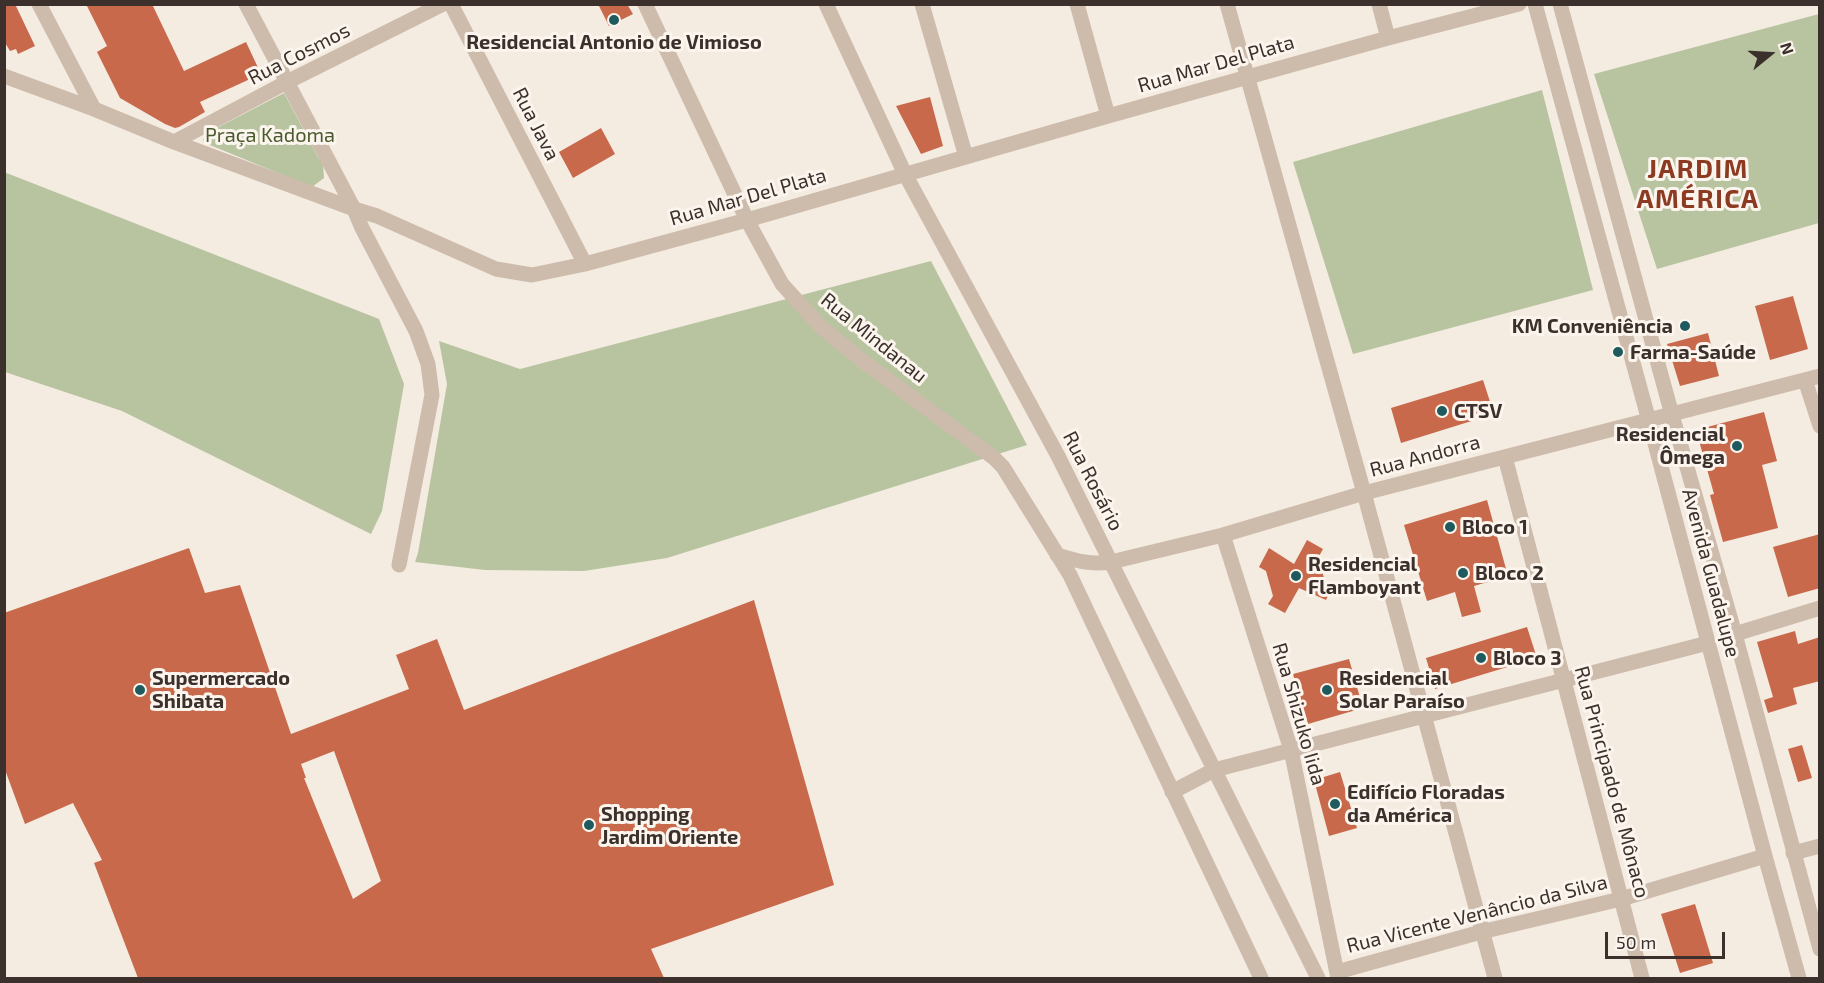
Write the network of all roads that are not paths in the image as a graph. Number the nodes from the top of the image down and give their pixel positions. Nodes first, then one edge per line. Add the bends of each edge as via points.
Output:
1 (39, 4) edge
2 (246, 4) edge
3 (443, 4) edge
4 (451, 4) edge
5 (645, 4) edge
6 (826, 4) edge
7 (922, 4) edge
8 (1077, 4) edge
9 (1227, 4) edge
10 (1379, 4) edge
11 (1519, 4) edge
12 (1535, 4) edge
13 (1560, 4) edge
14 (1388, 38) junction
15 (4, 76) edge
16 (1248, 77) junction
17 (287, 82) junction
18 (94, 109) junction
19 (1108, 116) junction
20 (174, 142) junction
21 (966, 157) junction
22 (905, 174) junction
23 (354, 209) junction
24 (747, 220) junction
25 (585, 264) junction
26 (1812, 378) edge
27 (1672, 415) junction
28 (1649, 421) junction
29 (1820, 426) edge
30 (1505, 457) junction
31 (1364, 493) junction
32 (1223, 535) junction
33 (1057, 555) junction
34 (1111, 562) junction
35 (399, 565) dead end
36 (1820, 608) edge
37 (1735, 634) junction
38 (1708, 643) junction
39 (1563, 680) junction
40 (1425, 717) junction
41 (1291, 750) junction
42 (1214, 770) junction
43 (1172, 792) junction
44 (1820, 846) edge
45 (1793, 853) junction
46 (1765, 856) junction
47 (1621, 899) junction
48 (1481, 932) junction
49 (1820, 949) edge
50 (1338, 975) edge
51 (1261, 978) edge
52 (1318, 978) edge
53 (1495, 978) edge
54 (1642, 978) edge
55 (1799, 978) edge

1 - 18 street
2 - 17 street
3 - 17 street, Rua Cosmos
4 - 25 street, Rua Java
5 - 24 street, Rua Mindanau
6 - 22 street, Rua Rosário
7 - 21 street
8 - 19 street
9 - 16 street
10 - 14 street
11 - 14 street, Rua Mar Del Plata
12 - 28 street, Avenida Guadalupe
13 - 27 street, Avenida Guadalupe
14 - 16 street, Rua Mar Del Plata
15 - 18 street, Rua Mar Del Plata
16 - 19 street, Rua Mar Del Plata
16 - 31 street
17 - 20 street, Rua Cosmos
17 - 23 street
18 - 20 street, Rua Mar Del Plata
19 - 21 street, Rua Mar Del Plata
20 - 23 street, Rua Mar Del Plata
21 - 22 street, Rua Mar Del Plata
22 - 24 street, Rua Mar Del Plata
22 - 34 street, Rua Rosário
23 - 25 street, Rua Mar Del Plata via 496,269 532,275
23 - 35 street via 416,331 428,363 432,395
24 - 25 street, Rua Mar Del Plata
24 - 33 street, Rua Mindanau via 782,284 821,327 1003,467
26 - 27 street, Rua Andorra
26 - 29 street
27 - 28 street, Rua Andorra
27 - 37 street, Avenida Guadalupe
28 - 30 street, Rua Andorra
28 - 38 street, Avenida Guadalupe
30 - 31 street, Rua Andorra
30 - 39 street, Rua Principado de Mônaco
31 - 32 street, Rua Andorra
31 - 40 street
32 - 34 street, Rua Andorra
32 - 41 street, Rua Shizuko Iida
33 - 34 street, Rua Andorra via 1096,564
33 - 43 street, Rua Mindanau
34 - 42 street, Rua Rosário
36 - 37 street
37 - 45 street, Avenida Guadalupe
38 - 39 street
38 - 46 street, Avenida Guadalupe
39 - 40 street
39 - 47 street, Rua Principado de Mônaco
40 - 41 street
40 - 48 street
41 - 42 street
41 - 50 street, Rua Shizuko Iida
42 - 43 street
42 - 52 street, Rua Rosário
43 - 51 street, Rua Mindanau
44 - 45 street
45 - 49 street, Avenida Guadalupe
46 - 47 street, Rua Vicente Venâncio da Silva
46 - 55 street, Avenida Guadalupe
47 - 48 street, Rua Vicente Venâncio da Silva
47 - 54 street, Rua Principado de Mônaco
48 - 50 street, Rua Vicente Venâncio da Silva
48 - 53 street

